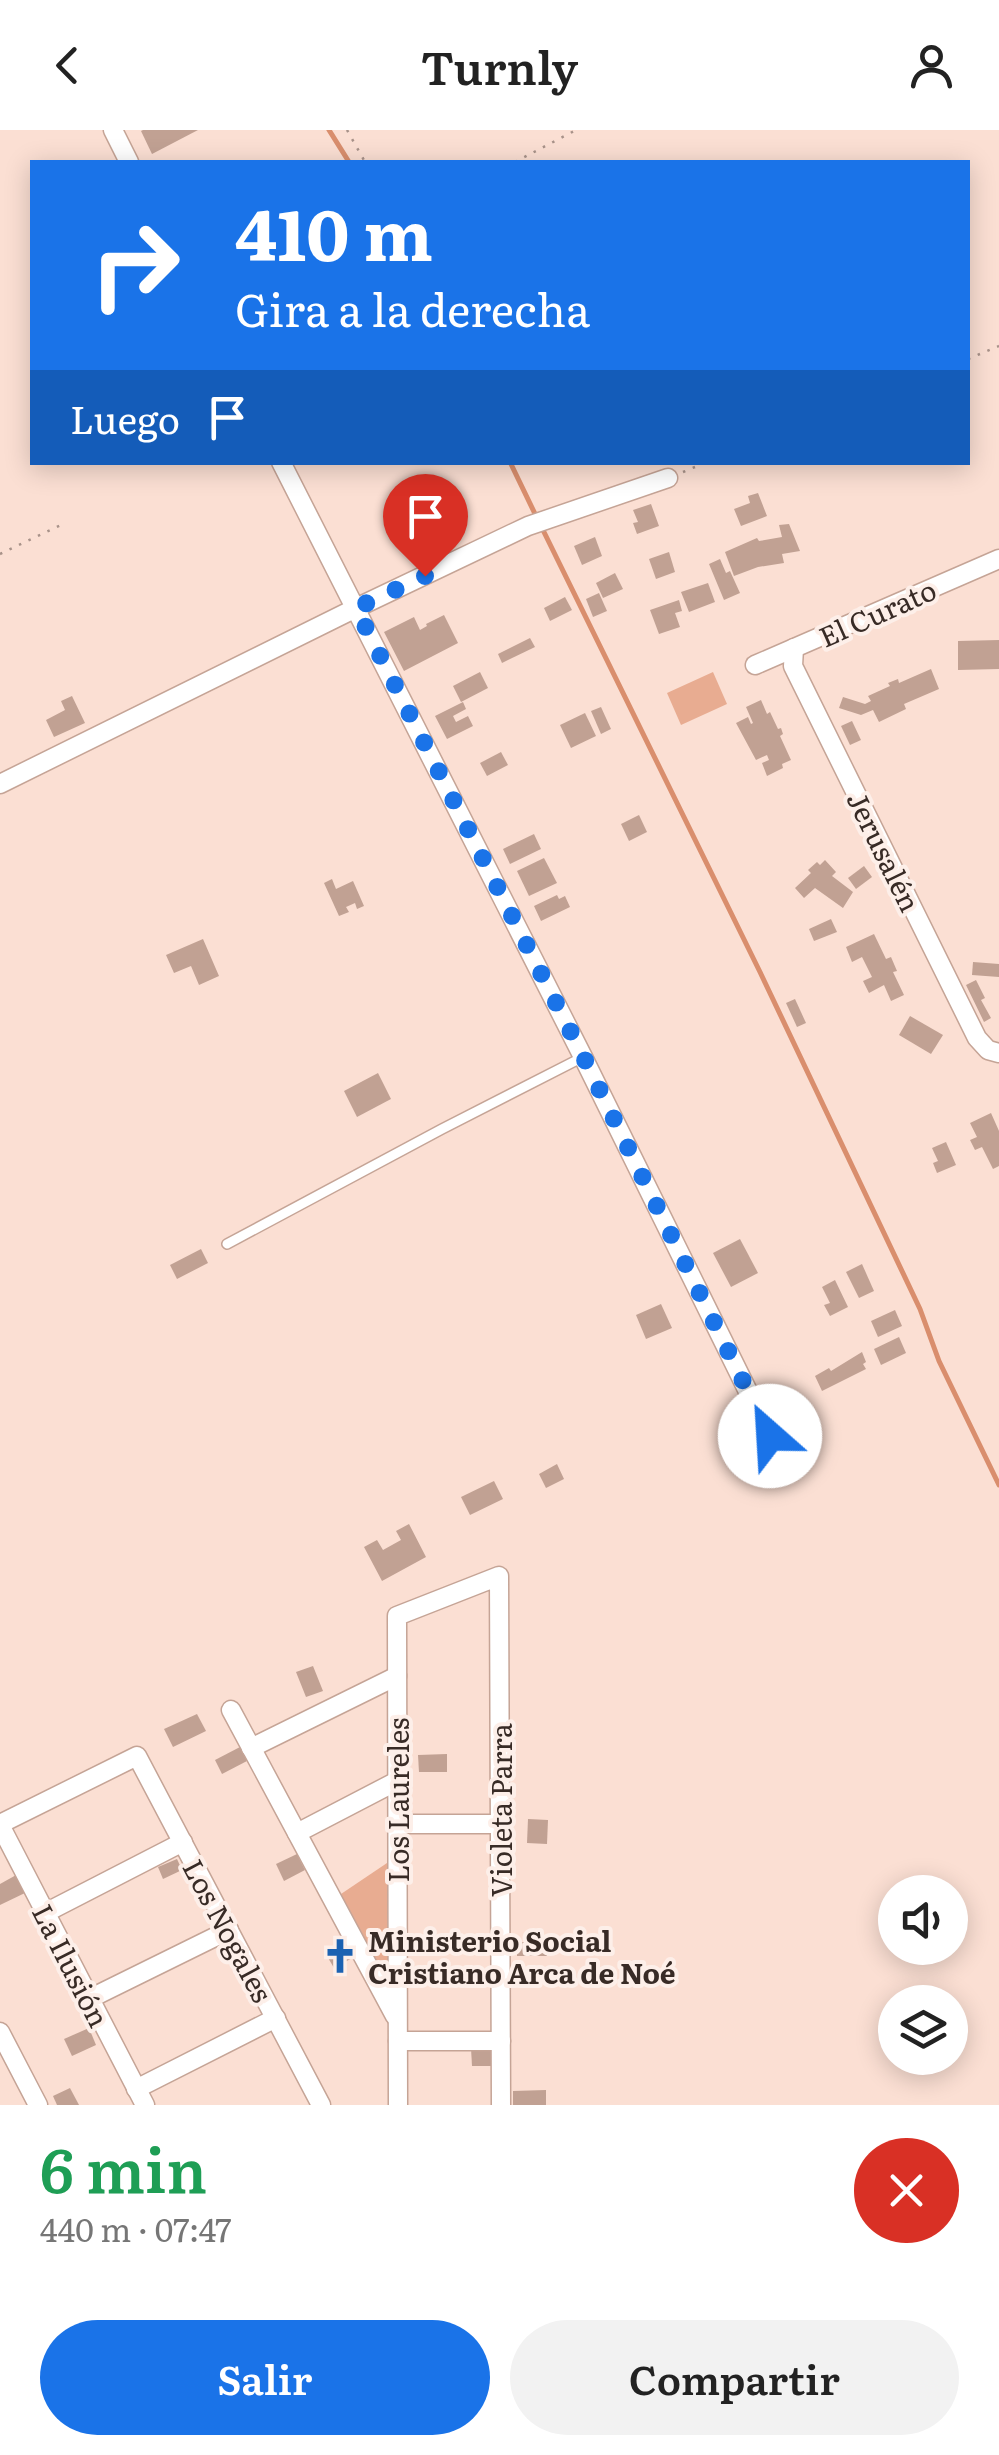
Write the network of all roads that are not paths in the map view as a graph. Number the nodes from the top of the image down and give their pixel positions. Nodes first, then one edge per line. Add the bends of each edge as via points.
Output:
1 (112, 130) edge
2 (128, 160) edge
3 (284, 465) edge
4 (668, 478) road end
5 (999, 559) edge
6 (356, 608) junction
7 (794, 648) junction
8 (756, 665) dead end
9 (0, 784) edge
10 (994, 1051) edge
11 (583, 1056) junction
12 (226, 1244) dead end
13 (770, 1436) dead end
14 (499, 1576) joint
15 (397, 1676) junction
16 (231, 1710) dead end
17 (251, 1748) junction
18 (398, 1781) junction
19 (0, 1824) edge
20 (398, 1824) junction
21 (500, 1824) junction
22 (297, 1833) junction
23 (183, 1842) junction
24 (45, 1912) junction
25 (229, 1930) junction
26 (90, 1999) junction
27 (276, 2018) junction
28 (398, 2021) junction
29 (0, 2032) edge
30 (398, 2041) junction
31 (500, 2041) junction
32 (5, 2054) edge
33 (140, 2097) edge
34 (38, 2105) edge
35 (321, 2105) edge
36 (398, 2105) edge
37 (501, 2105) edge

1 - 2 street
3 - 6 street
4 - 6 street via 528,526
5 - 7 street, El Curato
6 - 9 street
6 - 11 street
7 - 8 street, El Curato
7 - 10 street, Jerusalén via 793,666 977,1038
11 - 12 lane
11 - 13 street
14 - 15 street, Los Laureles via 397,1616
14 - 21 street, Violeta Parra
15 - 17 street
15 - 18 street, Los Laureles
16 - 17 street
17 - 22 street
18 - 20 street, Los Laureles
18 - 22 street
19 - 23 street, Los Nogales via 138,1756
19 - 24 street, La Ilusión
20 - 21 street
20 - 28 street, Los Laureles
21 - 31 street, Violeta Parra
22 - 28 street
23 - 24 street
23 - 25 street, Los Nogales
24 - 26 street, La Ilusión
25 - 26 street
25 - 27 street, Los Nogales
26 - 33 street, La Ilusión
27 - 33 street
27 - 35 street, Los Nogales
28 - 30 street, Los Laureles
29 - 32 street
30 - 31 street
30 - 36 street, Los Laureles
31 - 37 street, Violeta Parra
32 - 34 street

